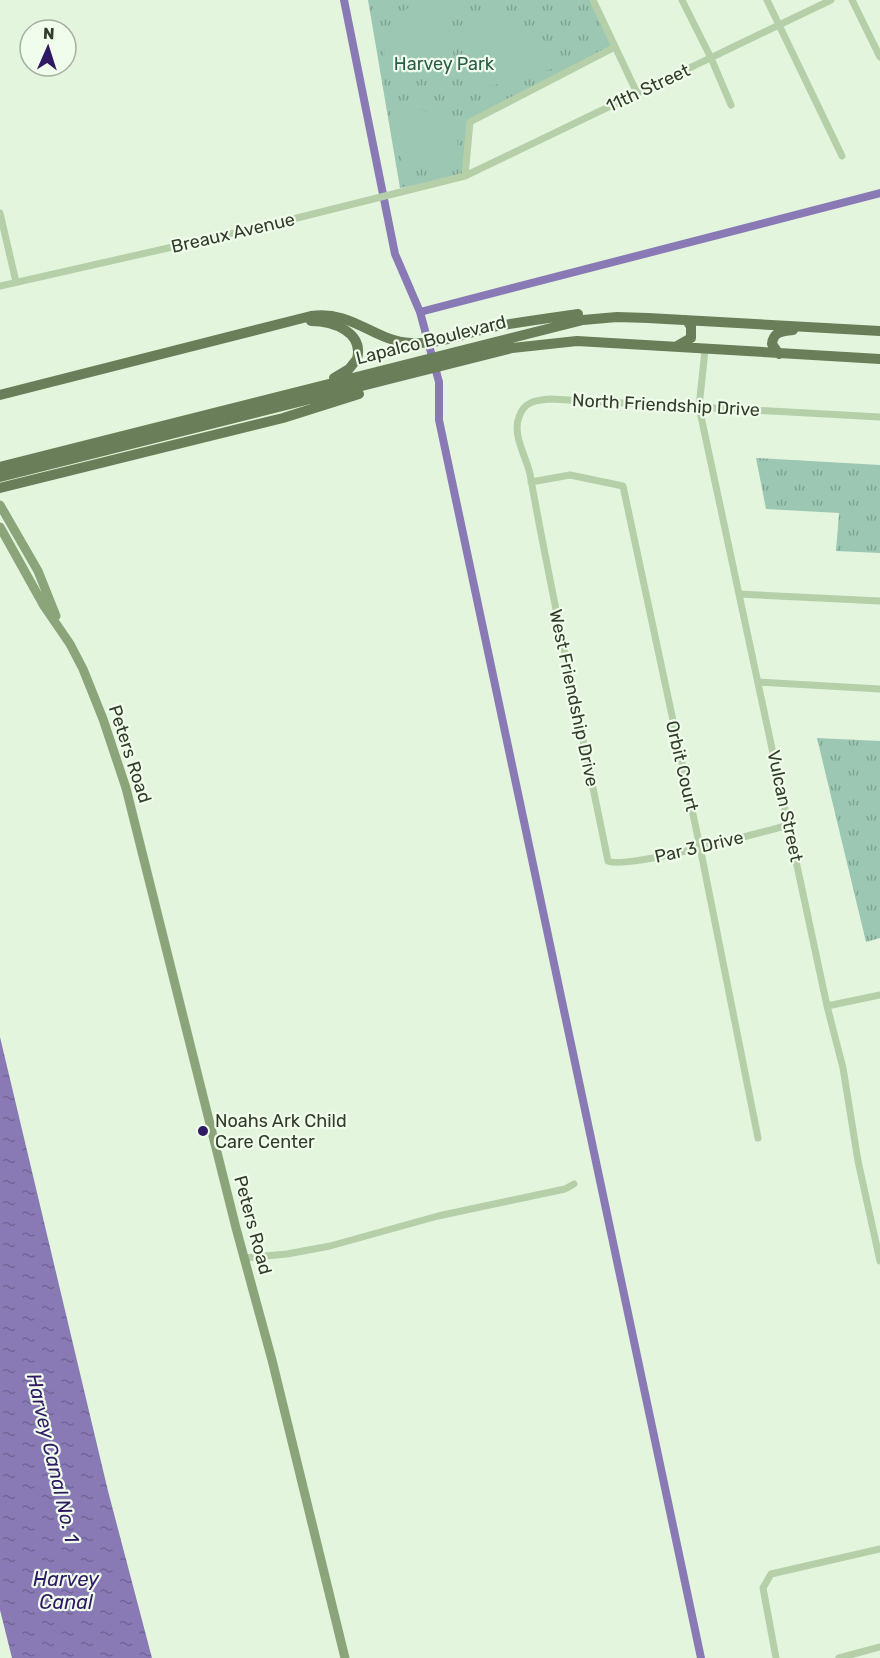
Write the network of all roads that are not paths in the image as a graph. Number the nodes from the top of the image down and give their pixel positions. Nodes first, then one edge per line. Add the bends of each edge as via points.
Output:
1 (593, 0) edge
2 (682, 0) edge
3 (767, 0) edge
4 (831, 0) edge
5 (852, 0) edge
6 (779, 26) junction
7 (615, 47) junction
8 (880, 57) edge
9 (711, 58) junction
10 (637, 93) junction
11 (731, 105) dead end
12 (842, 156) dead end
13 (465, 176) junction
14 (0, 213) edge
15 (16, 282) junction
16 (0, 286) edge
17 (648, 318) junction
18 (686, 320) junction
19 (295, 321) junction
20 (817, 327) junction
21 (880, 331) edge
22 (674, 347) junction
23 (705, 350) junction
24 (779, 354) junction
25 (445, 359) junction
26 (880, 359) edge
27 (420, 366) junction
28 (322, 384) junction
29 (0, 395) edge
30 (699, 407) junction
31 (245, 410) junction
32 (880, 417) edge
33 (0, 467) edge
34 (530, 474) joint
35 (0, 477) edge
36 (531, 482) junction
37 (0, 488) edge
38 (0, 505) edge
39 (0, 527) edge
40 (739, 594) junction
41 (880, 601) edge
42 (63, 635) junction
43 (758, 682) junction
44 (880, 689) edge
45 (789, 825) junction
46 (700, 847) junction
47 (608, 861) joint
48 (880, 995) edge
49 (827, 1006) junction
50 (759, 1138) dead end
51 (574, 1184) dead end
52 (244, 1258) junction
53 (880, 1261) edge
54 (880, 1549) edge
55 (880, 1647) edge
56 (345, 1658) edge
57 (776, 1658) edge
58 (839, 1658) edge

1 - 7 street
2 - 9 street
3 - 6 street
4 - 6 street, 11th Street
5 - 8 street
6 - 9 street, 11th Street
6 - 12 street
7 - 10 street
7 - 13 street via 470,122
9 - 10 street, 11th Street
9 - 11 street
10 - 13 street, 11th Street
13 - 15 street, Breaux Avenue
14 - 15 street
15 - 16 street, Breaux Avenue
17 - 18 main road, Lapalco Boulevard
17 - 19 main road via 633,313 584,314 413,343 387,337 343,317 316,315
17 - 25 main road, Lapalco Boulevard via 574,322
18 - 20 main road, Lapalco Boulevard
18 - 22 main road via 691,326 691,338
19 - 28 main road via 335,326 352,334 357,342 354,364
19 - 29 main road
20 - 21 main road, Lapalco Boulevard
20 - 24 main road via 777,333 772,344
22 - 23 main road, Lapalco Boulevard
22 - 25 main road, Lapalco Boulevard via 556,342
23 - 24 main road, Lapalco Boulevard
23 - 30 street, Vulcan Street
24 - 26 main road, Lapalco Boulevard
25 - 27 main road, Lapalco Boulevard
27 - 28 main road, Lapalco Boulevard
27 - 31 main road, Lapalco Boulevard
27 - 37 main road via 302,413
28 - 31 main road, Lapalco Boulevard
30 - 32 street, North Friendship Drive
30 - 34 street, North Friendship Drive via 535,400 524,406 518,418 518,437
30 - 40 street, Vulcan Street
31 - 33 main road, Lapalco Boulevard
31 - 35 main road, Lapalco Boulevard
34 - 36 street, West Friendship Drive
36 - 46 street, Orbit Court via 570,475 623,486
36 - 47 street, West Friendship Drive
38 - 42 main road, Peters Road via 38,571
39 - 42 main road, Peters Road
40 - 41 street
40 - 43 street, Vulcan Street
42 - 52 main road, Peters Road via 83,669 126,788
43 - 44 street
43 - 45 street, Vulcan Street
45 - 46 street, Par 3 Drive
45 - 49 street, Vulcan Street
46 - 47 street, Par 3 Drive via 614,864
46 - 50 street, Orbit Court
48 - 49 street
49 - 53 street, Vulcan Street via 843,1068
51 - 52 street via 330,1246
52 - 56 main road, Peters Road
54 - 57 street via 771,1574 765,1584 764,1601
55 - 58 street

